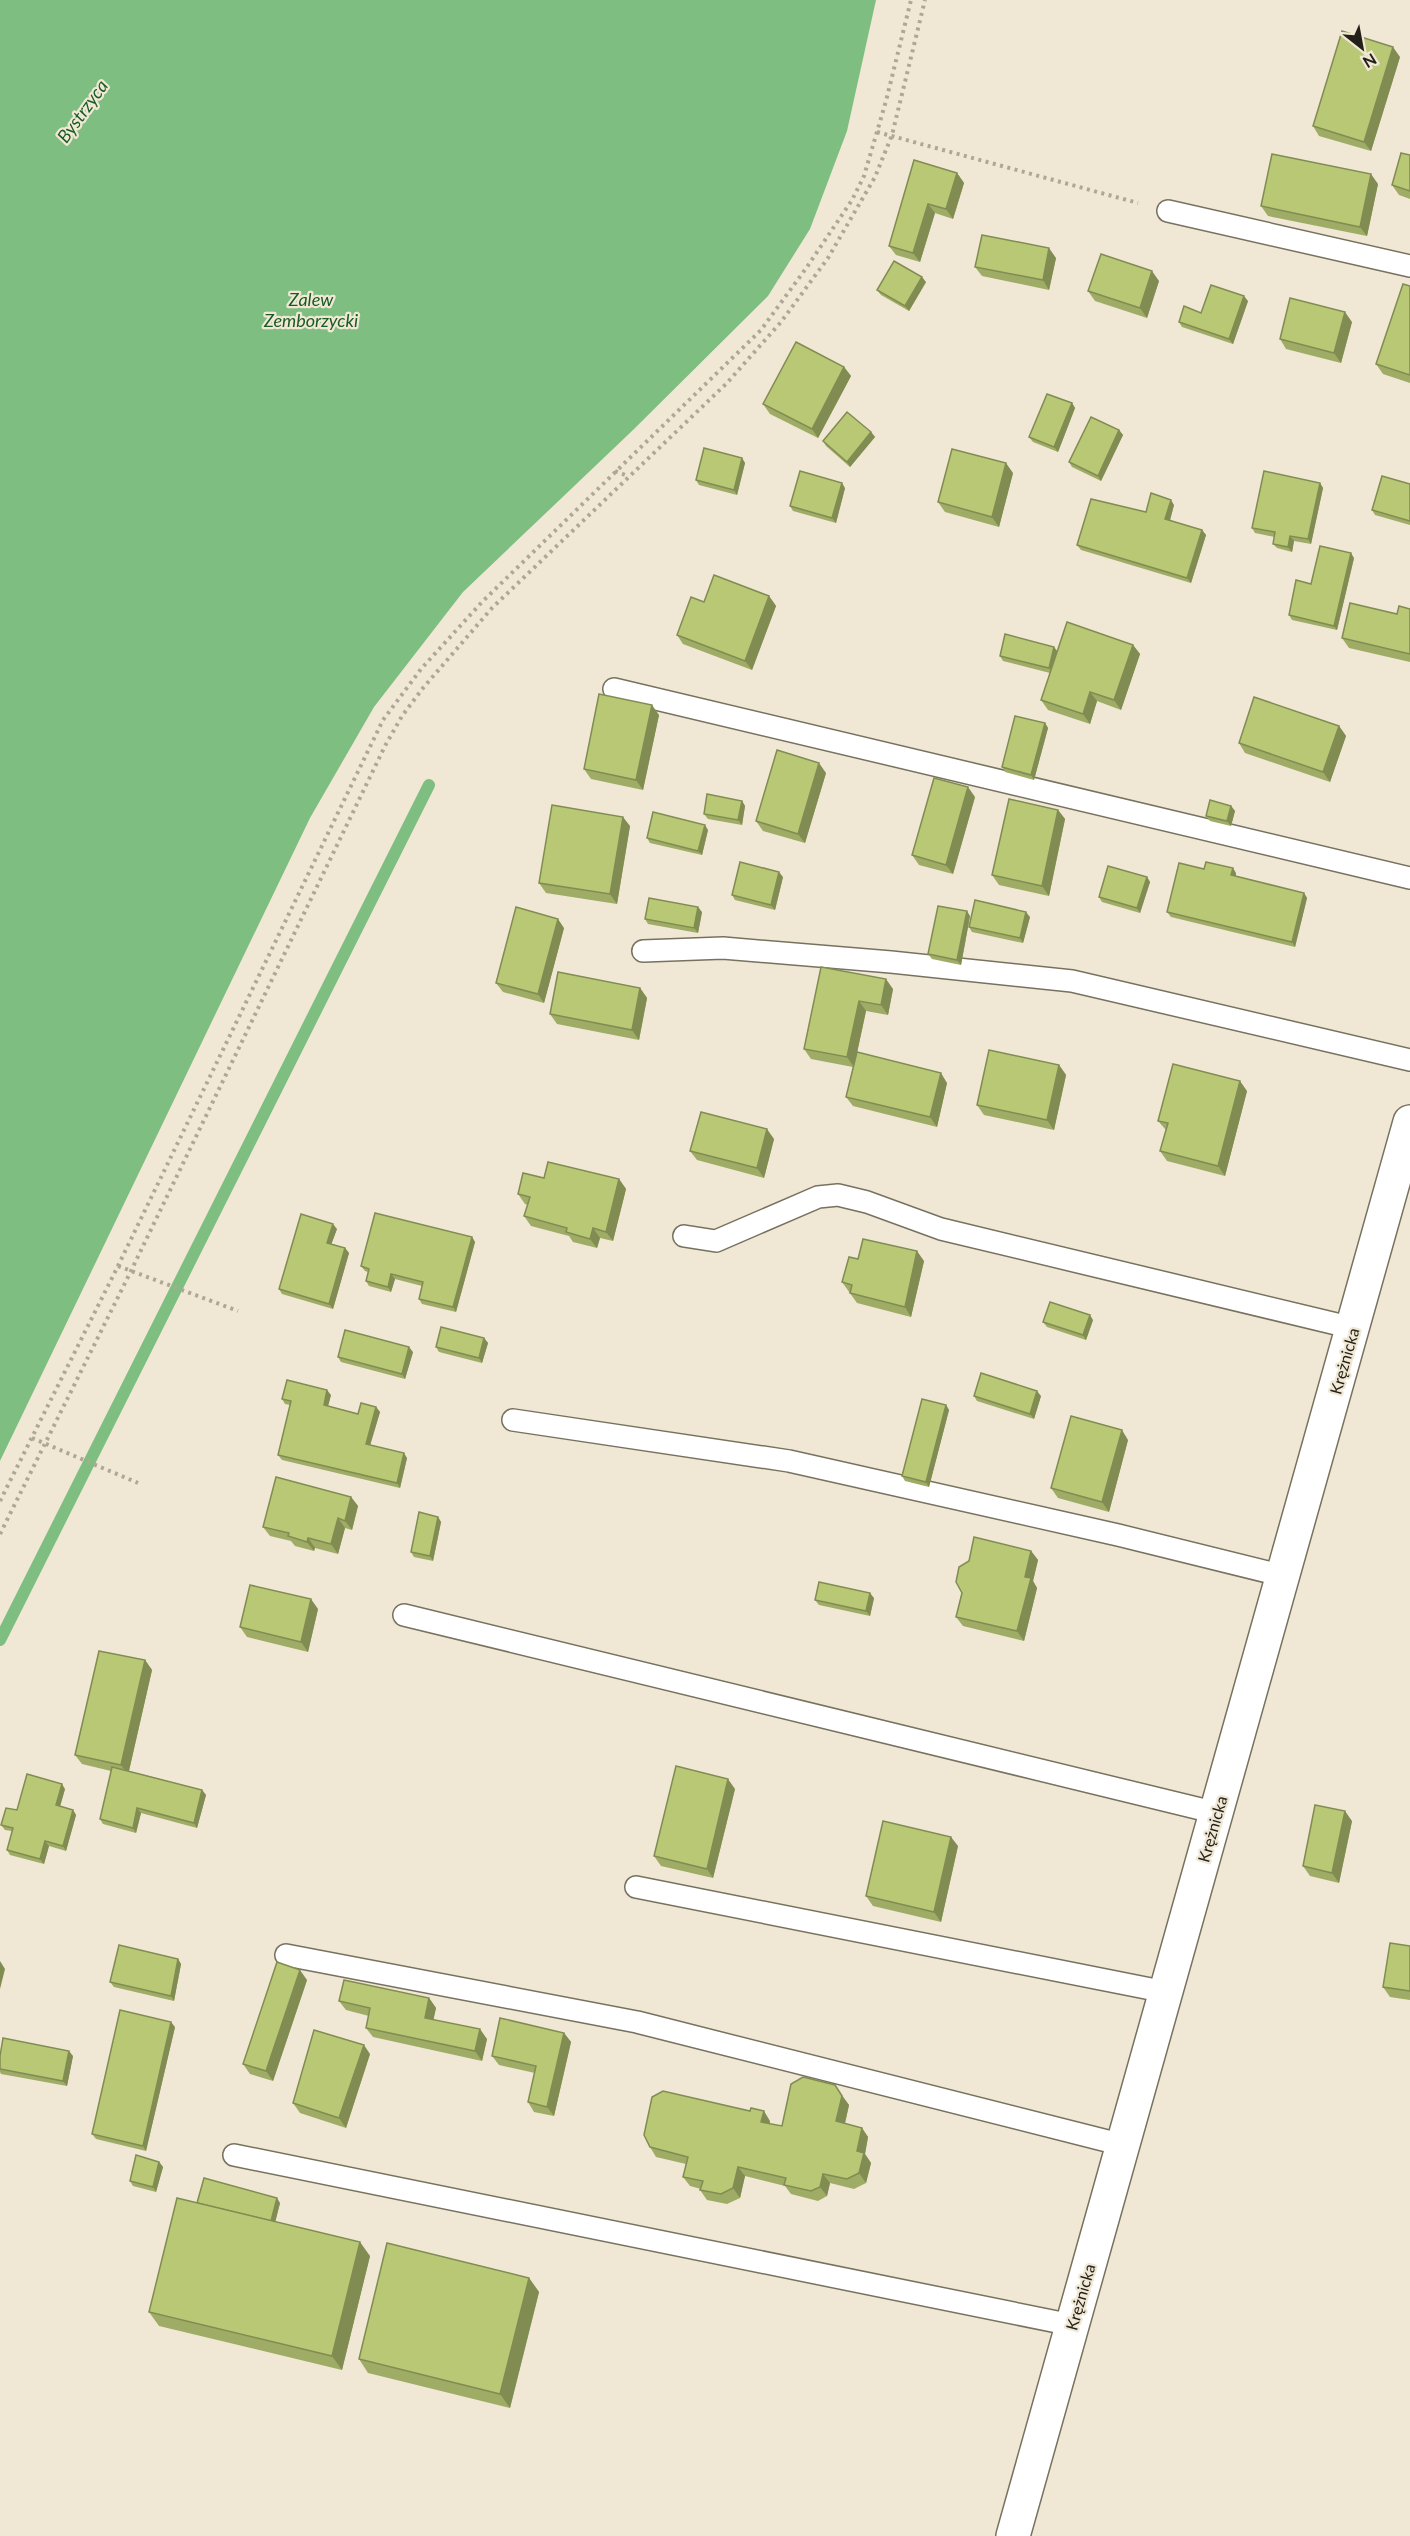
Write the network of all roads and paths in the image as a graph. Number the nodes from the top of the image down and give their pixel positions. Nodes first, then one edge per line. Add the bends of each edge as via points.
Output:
1 (911, 0) edge
2 (925, 0) edge
3 (877, 132) junction
4 (892, 135) junction
5 (1168, 211) joint
6 (1410, 266) edge
7 (615, 471) junction
8 (628, 476) junction
9 (614, 689) dead end
10 (1410, 878) edge
11 (643, 951) dead end
12 (1410, 1060) edge
13 (1410, 1122) edge
14 (684, 1236) dead end
15 (118, 1266) junction
16 (131, 1271) junction
17 (238, 1311) dead end
18 (1353, 1329) junction
19 (513, 1420) dead end
20 (32, 1438) junction
21 (44, 1443) junction
22 (138, 1483) dead end
23 (0, 1501) edge
24 (0, 1534) edge
25 (1284, 1576) junction
26 (404, 1615) dead end
27 (1217, 1814) junction
28 (636, 1887) dead end
29 (286, 1955) dead end
30 (1166, 1992) junction
31 (1124, 2145) junction
32 (234, 2155) dead end
33 (1072, 2325) junction
34 (1013, 2536) edge

1 - 3 path
2 - 4 path
3 - 4 path
3 - 7 path via 852,200 761,330
4 - 5 path
4 - 8 path via 853,218 781,322 727,383
5 - 6 lane
7 - 8 path
7 - 15 path via 440,647 383,720
8 - 16 path via 492,608 402,717
9 - 10 lane
11 - 12 lane via 723,948 1072,981
13 - 18 street, Krężnicka
14 - 18 lane via 716,1241 818,1197 838,1195 941,1229
15 - 16 path
15 - 20 path
16 - 17 path
16 - 21 path
18 - 25 street, Krężnicka
19 - 25 lane via 789,1461
20 - 21 path
20 - 23 path
21 - 22 path
21 - 24 path
25 - 27 street, Krężnicka
26 - 27 lane
27 - 30 street, Krężnicka
28 - 30 lane
29 - 31 lane via 637,2022
30 - 31 street, Krężnicka
31 - 33 street, Krężnicka
32 - 33 lane
33 - 34 street, Krężnicka

